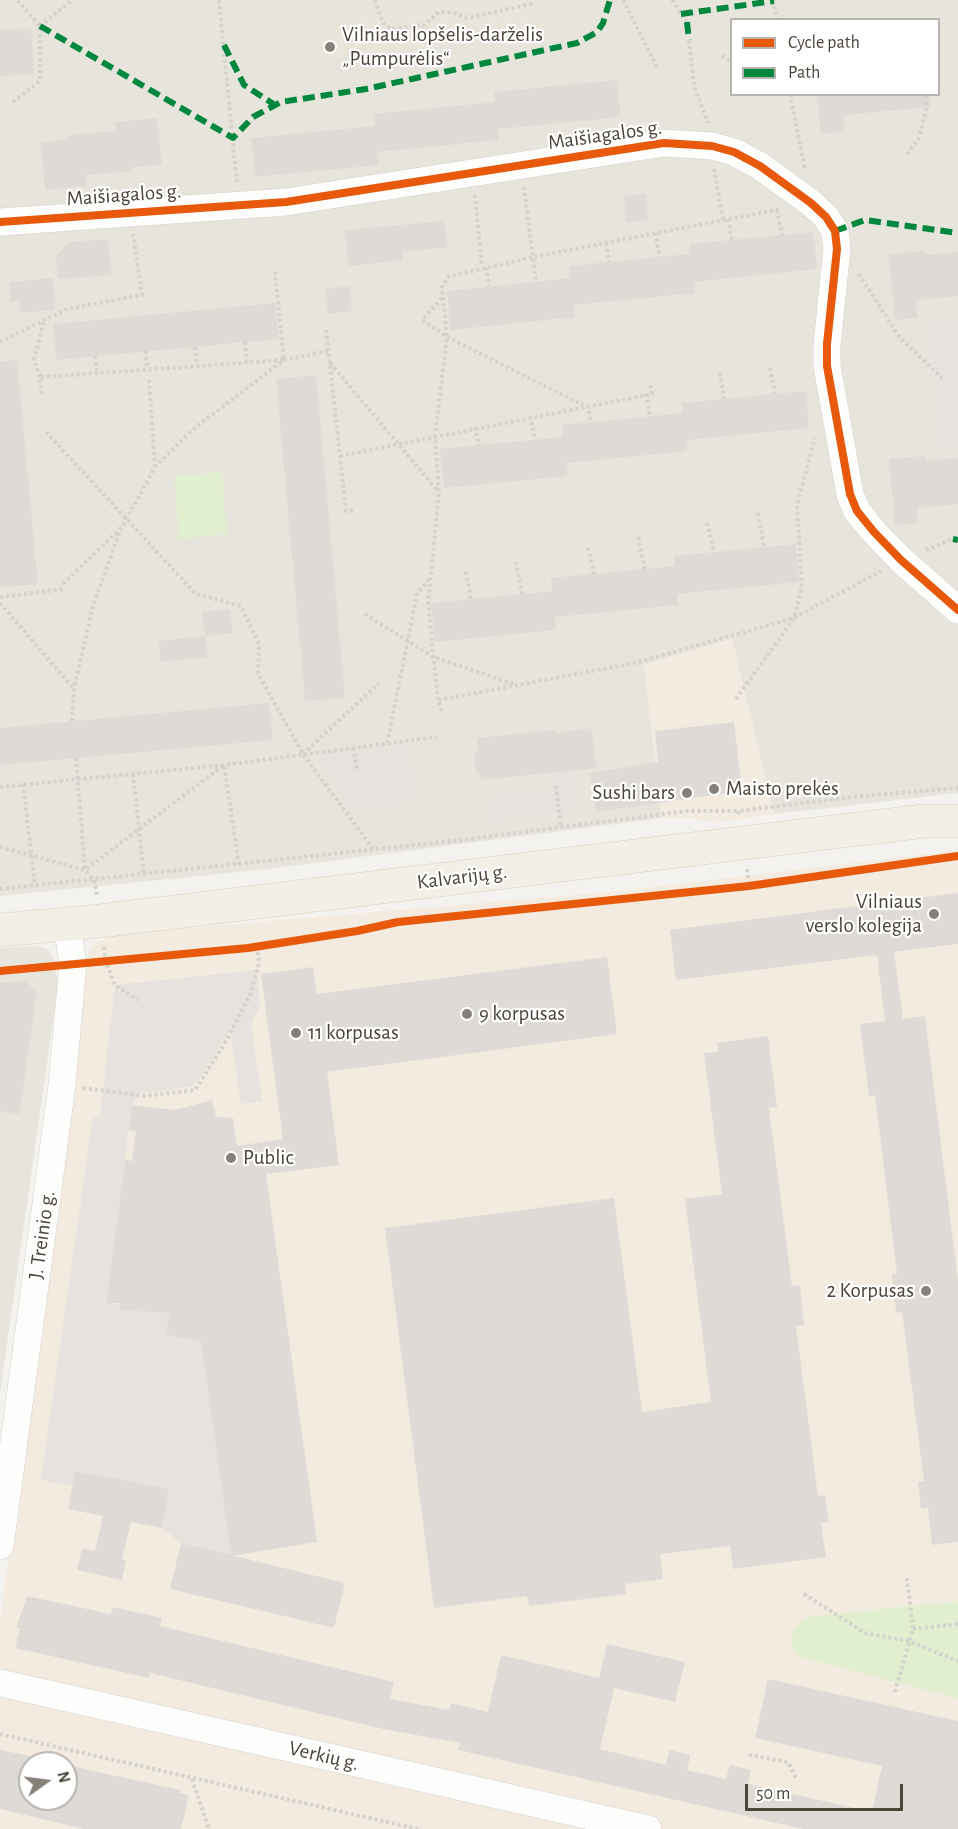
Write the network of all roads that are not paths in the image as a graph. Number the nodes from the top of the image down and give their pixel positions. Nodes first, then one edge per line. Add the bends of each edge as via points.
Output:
1 (0, 222) edge
2 (958, 610) edge
3 (958, 810) edge
4 (924, 821) junction
5 (958, 821) edge
6 (67, 924) junction
7 (0, 930) edge
8 (0, 1546) edge
9 (0, 1683) edge
10 (648, 1829) edge

1 - 2 street, Maišiagalos g. via 286,202 664,143 712,146 734,152 811,204 835,231 837,249 827,366 850,494 864,521 901,561
3 - 4 main road, Kalvarijų g.
4 - 5 main road, Kalvarijų g.
4 - 6 main road, Kalvarijų g.
6 - 7 main road, Kalvarijų g.
6 - 8 street, J. Treinio g. via 73,964 62,1085
9 - 10 street, Verkių g.

